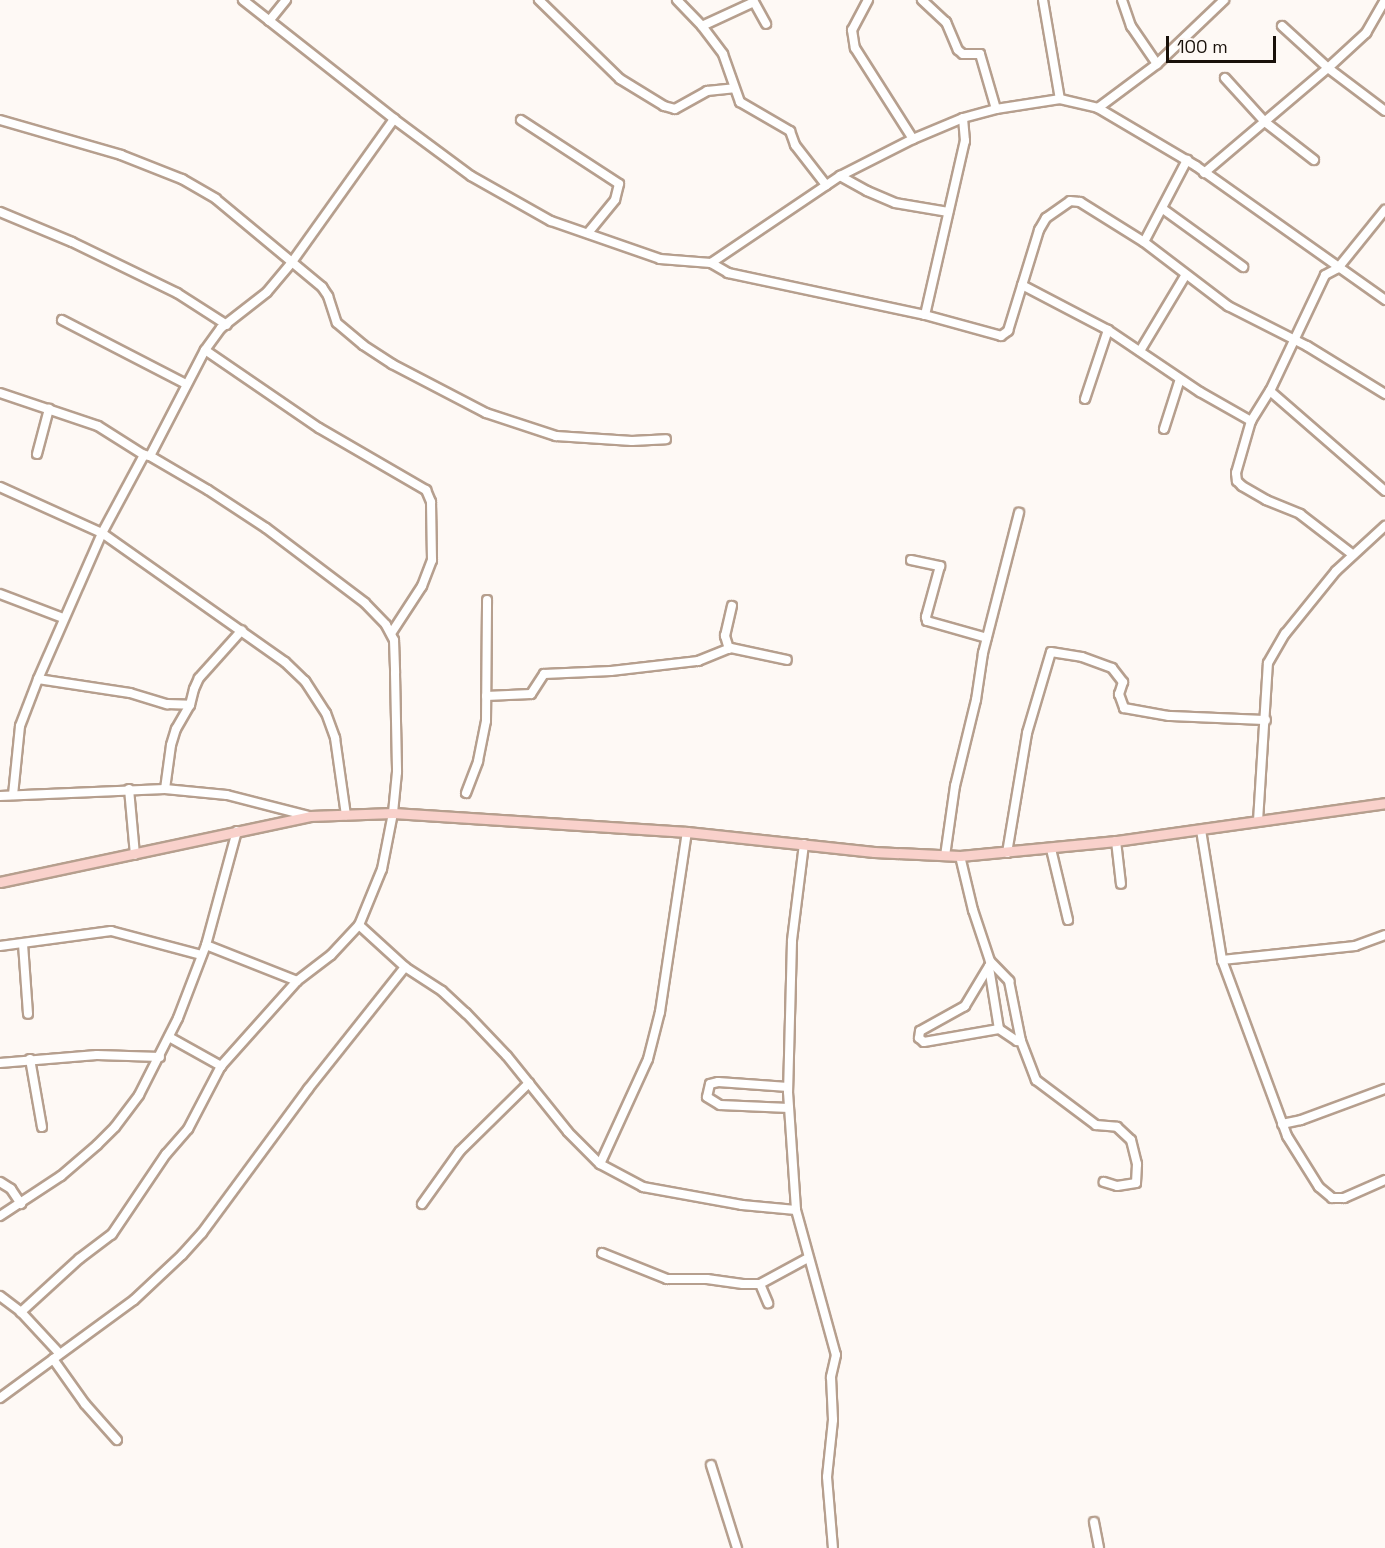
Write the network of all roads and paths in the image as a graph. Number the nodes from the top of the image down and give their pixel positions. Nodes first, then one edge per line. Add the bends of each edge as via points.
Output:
1 (243, 0) edge
2 (286, 0) edge
3 (539, 0) edge
4 (677, 0) edge
5 (868, 0) edge
6 (922, 0) edge
7 (1042, 0) edge
8 (1122, 0) edge
9 (1224, 0) edge
10 (1385, 0) edge
11 (269, 21) junction
12 (766, 24) dead end
13 (702, 26) junction
14 (1282, 26) dead end
15 (1157, 64) junction
16 (1328, 68) junction
17 (1225, 78) dead end
18 (734, 88) junction
19 (1060, 99) junction
20 (1098, 108) junction
21 (996, 109) junction
22 (1385, 111) edge
23 (963, 118) junction
24 (394, 119) junction
25 (0, 120) edge
26 (521, 120) dead end
27 (1265, 122) junction
28 (913, 139) junction
29 (1186, 160) junction
30 (1314, 160) dead end
31 (1204, 173) junction
32 (840, 176) junction
33 (826, 184) junction
34 (1163, 209) junction
35 (1385, 210) edge
36 (0, 212) edge
37 (948, 212) junction
38 (588, 233) junction
39 (1144, 242) junction
40 (292, 262) junction
41 (711, 263) junction
42 (1243, 267) dead end
43 (1338, 268) junction
44 (1185, 276) junction
45 (1022, 285) junction
46 (1385, 300) edge
47 (925, 315) junction
48 (62, 320) dead end
49 (227, 325) junction
50 (1108, 330) junction
51 (1294, 340) junction
52 (205, 350) junction
53 (1140, 351) junction
54 (1180, 379) junction
55 (186, 384) junction
56 (1270, 391) junction
57 (0, 393) edge
58 (1385, 394) edge
59 (1085, 399) dead end
60 (49, 409) junction
61 (1251, 421) junction
62 (1164, 429) dead end
63 (666, 439) dead end
64 (37, 454) dead end
65 (147, 456) junction
66 (0, 487) edge
67 (1385, 490) edge
68 (1019, 513) dead end
69 (1385, 526) edge
70 (102, 533) junction
71 (1352, 554) junction
72 (911, 560) dead end
73 (0, 594) edge
74 (487, 600) dead end
75 (732, 606) dead end
76 (63, 618) junction
77 (242, 630) junction
78 (392, 632) junction
79 (987, 638) junction
80 (729, 649) junction
81 (787, 660) dead end
82 (38, 679) junction
83 (486, 696) junction
84 (190, 705) junction
85 (1266, 720) junction
86 (129, 789) junction
87 (165, 789) junction
88 (466, 793) dead end
89 (13, 795) junction
90 (0, 796) edge
91 (1385, 803) edge
92 (393, 813) junction
93 (346, 815) junction
94 (310, 816) junction
95 (1258, 821) junction
96 (1201, 830) junction
97 (237, 831) junction
98 (687, 832) junction
99 (1116, 842) junction
100 (804, 844) junction
101 (1051, 849) junction
102 (1007, 853) junction
103 (135, 855) junction
104 (945, 856) junction
105 (960, 856) junction
106 (0, 882) edge
107 (1121, 884) dead end
108 (1068, 920) dead end
109 (359, 925) junction
110 (1385, 935) edge
111 (22, 944) junction
112 (206, 945) junction
113 (0, 946) edge
114 (201, 955) junction
115 (1222, 960) junction
116 (989, 964) junction
117 (405, 967) junction
118 (297, 981) junction
119 (28, 1014) dead end
120 (999, 1029) junction
121 (169, 1037) junction
122 (1021, 1041) junction
123 (160, 1057) junction
124 (30, 1059) junction
125 (0, 1063) edge
126 (221, 1066) junction
127 (529, 1083) junction
128 (788, 1087) junction
129 (1385, 1089) edge
130 (789, 1108) junction
131 (1282, 1124) junction
132 (42, 1127) dead end
133 (600, 1164) junction
134 (1385, 1179) edge
135 (0, 1182) edge
136 (1104, 1182) dead end
137 (21, 1204) junction
138 (422, 1204) dead end
139 (796, 1210) junction
140 (0, 1216) edge
141 (602, 1253) dead end
142 (808, 1258) junction
143 (760, 1284) junction
144 (0, 1296) edge
145 (768, 1303) dead end
146 (21, 1312) junction
147 (56, 1356) junction
148 (0, 1398) edge
149 (117, 1440) dead end
150 (711, 1465) dead end
151 (1094, 1522) dead end
152 (736, 1548) edge
153 (833, 1548) edge
154 (1099, 1548) edge

1 - 11 street
2 - 11 street
3 - 18 street via 620,80 664,106 675,109 707,91
4 - 13 street
5 - 28 street via 852,30 855,48
6 - 21 street via 946,22 958,50 963,54 980,54
7 - 19 street
8 - 15 street via 1131,26
9 - 15 street
10 - 16 street via 1366,33
11 - 24 street
12 - 13 street via 754,2
13 - 18 street via 723,54
14 - 16 street
15 - 20 street
16 - 22 street
16 - 27 street
17 - 27 street
18 - 33 street via 744,106 790,131 795,145
19 - 20 street
19 - 21 street
20 - 29 street
21 - 23 street
23 - 28 street
23 - 37 street via 965,141
24 - 38 street via 507,198 550,221
24 - 40 street
25 - 40 street via 121,155 182,179 231,210
26 - 38 street via 619,184 615,200
27 - 30 street
27 - 31 street
28 - 32 street
29 - 31 street
29 - 34 street
31 - 43 street
32 - 33 street
32 - 37 street via 895,203
33 - 41 street
34 - 39 street
34 - 42 street
35 - 43 street
36 - 49 street via 177,292
37 - 47 street
38 - 41 street via 660,259
39 - 44 street
39 - 45 street via 1080,202 1070,201 1046,218 1039,230
40 - 49 street via 267,292
40 - 63 street via 322,287 337,323 363,345 486,413 556,436
41 - 47 street via 728,273
43 - 46 street
43 - 51 street via 1325,275
44 - 51 street via 1228,306
44 - 53 street
45 - 47 street via 1005,335
45 - 50 street
48 - 55 street
49 - 52 street
50 - 53 street
50 - 59 street
51 - 56 street
51 - 58 street
52 - 55 street
52 - 78 street via 319,428 426,490 431,502 432,560 422,586
53 - 54 street
54 - 61 street
54 - 62 street
55 - 65 street
56 - 61 street
56 - 67 street
57 - 60 street
60 - 64 street
60 - 65 street via 98,426
61 - 71 street via 1236,473 1242,486 1300,514
65 - 70 street
65 - 78 street via 266,528 365,603
66 - 70 street
68 - 79 street
69 - 71 street
70 - 76 street
70 - 77 street
71 - 85 street via 1272,655 1268,663
72 - 79 street via 940,566 927,621
73 - 76 street
74 - 83 street
75 - 80 street via 725,636
76 - 82 street
77 - 84 street via 199,678
77 - 93 street via 305,681 326,713 335,738
78 - 92 street via 397,772
79 - 104 street via 955,786
80 - 81 street
80 - 83 street via 698,661 544,674 531,694
82 - 84 street
82 - 89 street via 20,726
83 - 88 street via 486,721 478,762
84 - 87 street via 171,745
85 - 95 street
85 - 102 street via 1169,716 1124,708 1119,694 1123,682 1112,668 1082,657 1051,652 1027,734
86 - 87 street
86 - 89 street
86 - 103 street
87 - 94 street via 227,795
89 - 90 street
91 - 95 main road
92 - 93 main road
92 - 98 main road
92 - 109 street via 382,869
93 - 94 main road
94 - 97 main road
95 - 96 main road
96 - 99 main road
96 - 115 street
97 - 103 main road
97 - 112 street
98 - 100 main road
98 - 133 street via 656,1030 648,1059
99 - 101 main road
99 - 107 street
100 - 104 main road
100 - 128 street via 792,941
101 - 102 main road
101 - 108 street
102 - 105 main road
103 - 106 main road
104 - 105 main road
105 - 116 street
109 - 117 street
109 - 118 street via 331,955
110 - 115 street via 1355,946
111 - 113 street
111 - 114 street via 111,931
111 - 119 street
112 - 114 street
112 - 118 street
114 - 121 street
115 - 131 street
116 - 120 street
116 - 120 street via 965,1006 920,1031 919,1038 924,1042
116 - 122 street via 1009,981
117 - 127 street via 466,1013
117 - 147 street via 308,1089 202,1233 134,1300
118 - 126 street
120 - 122 street
121 - 123 street
121 - 126 street
122 - 136 street via 1036,1080 1096,1125 1117,1127 1131,1140 1137,1164 1136,1183 1118,1186
123 - 124 street
123 - 137 street via 115,1127 61,1176
124 - 125 street
124 - 132 street
126 - 146 street via 188,1129 166,1154 123,1221
127 - 133 street via 579,1145
127 - 138 street via 460,1151
128 - 130 street
128 - 130 street via 718,1082 710,1084 707,1097 720,1105
129 - 131 street
130 - 139 street
131 - 134 street via 1319,1187 1332,1198 1344,1198
133 - 139 street via 643,1187 734,1204
135 - 137 street via 12,1189
137 - 140 street
139 - 142 street
141 - 143 street via 667,1279
142 - 143 street
142 - 153 street via 835,1352 827,1477
143 - 145 street
144 - 146 street
146 - 147 street
147 - 148 street
147 - 149 street via 85,1404
150 - 152 street
151 - 154 street

